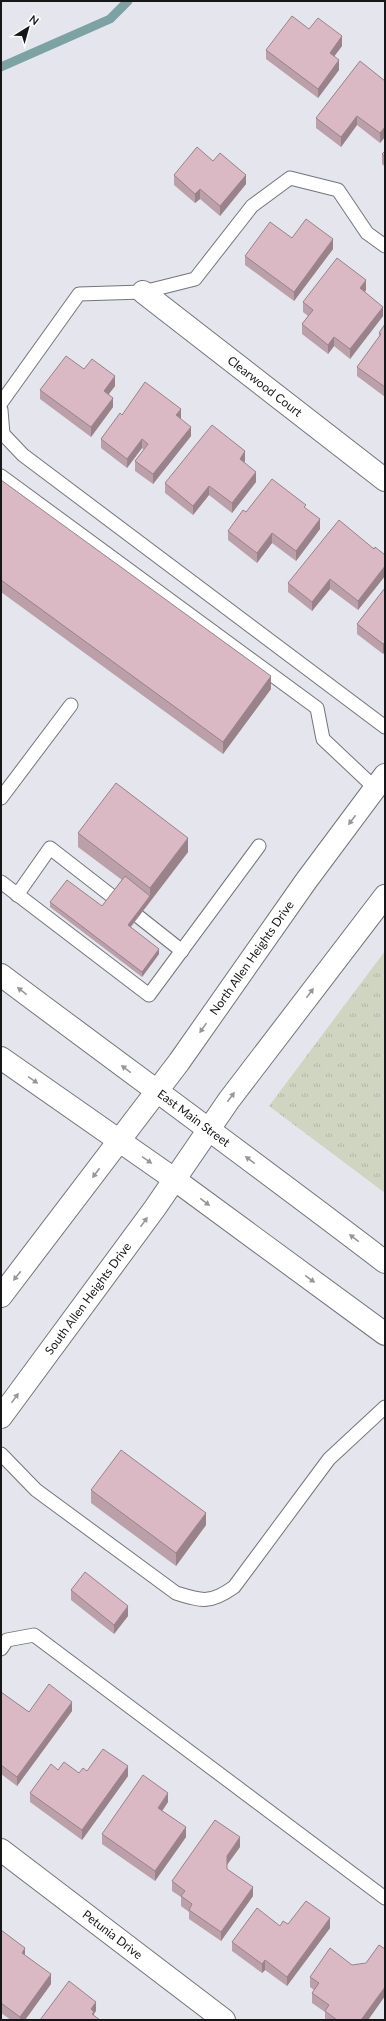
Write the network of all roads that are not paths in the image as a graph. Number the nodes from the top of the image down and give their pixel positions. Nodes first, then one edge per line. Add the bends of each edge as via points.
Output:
1 (385, 246) edge
2 (144, 292) junction
3 (1, 403) edge
4 (1, 410) edge
5 (1, 476) edge
6 (385, 480) edge
7 (71, 705) dead end
8 (385, 727) edge
9 (380, 782) edge
10 (1, 798) edge
11 (259, 846) dead end
12 (1, 882) edge
13 (17, 895) junction
14 (385, 896) edge
15 (113, 898) edge
16 (139, 917) edge
17 (182, 951) junction
18 (1, 975) edge
19 (1, 1058) edge
20 (157, 1092) junction
21 (208, 1128) junction
22 (120, 1141) junction
23 (174, 1179) junction
24 (385, 1262) edge
25 (1, 1296) edge
26 (385, 1334) edge
27 (385, 1407) edge
28 (1, 1417) edge
29 (1, 1454) edge
30 (1, 1649) edge
31 (1, 1850) edge
32 (385, 1898) edge
33 (224, 2020) edge

1 - 2 lane via 367,233 338,190 290,178 252,206 195,279
2 - 3 lane via 79,294
2 - 6 main road, Clearwood Court
4 - 8 lane via 3,434 23,455
5 - 9 lane via 317,708 323,739
7 - 10 lane
9 -> 20 main road, North Allen Heights Drive via 306,881
11 - 17 lane
12 - 13 lane
13 - 15 lane via 50,848
13 - 17 lane via 149,995
21 -> 14 main road
16 - 17 lane
20 -> 18 main road, East Main Street
19 -> 22 main road
20 - 21 main road, East Main Street
20 - 22 main road, North Allen Heights Drive
21 - 23 main road
24 -> 21 main road, East Main Street
22 -> 23 main road
22 -> 25 main road
23 -> 26 main road
28 -> 23 main road, South Allen Heights Drive
27 - 29 lane via 329,1459 234,1587 222,1596 201,1601 176,1593 36,1490
30 - 32 lane via 7,1640 34,1635
31 - 33 main road, Petunia Drive

